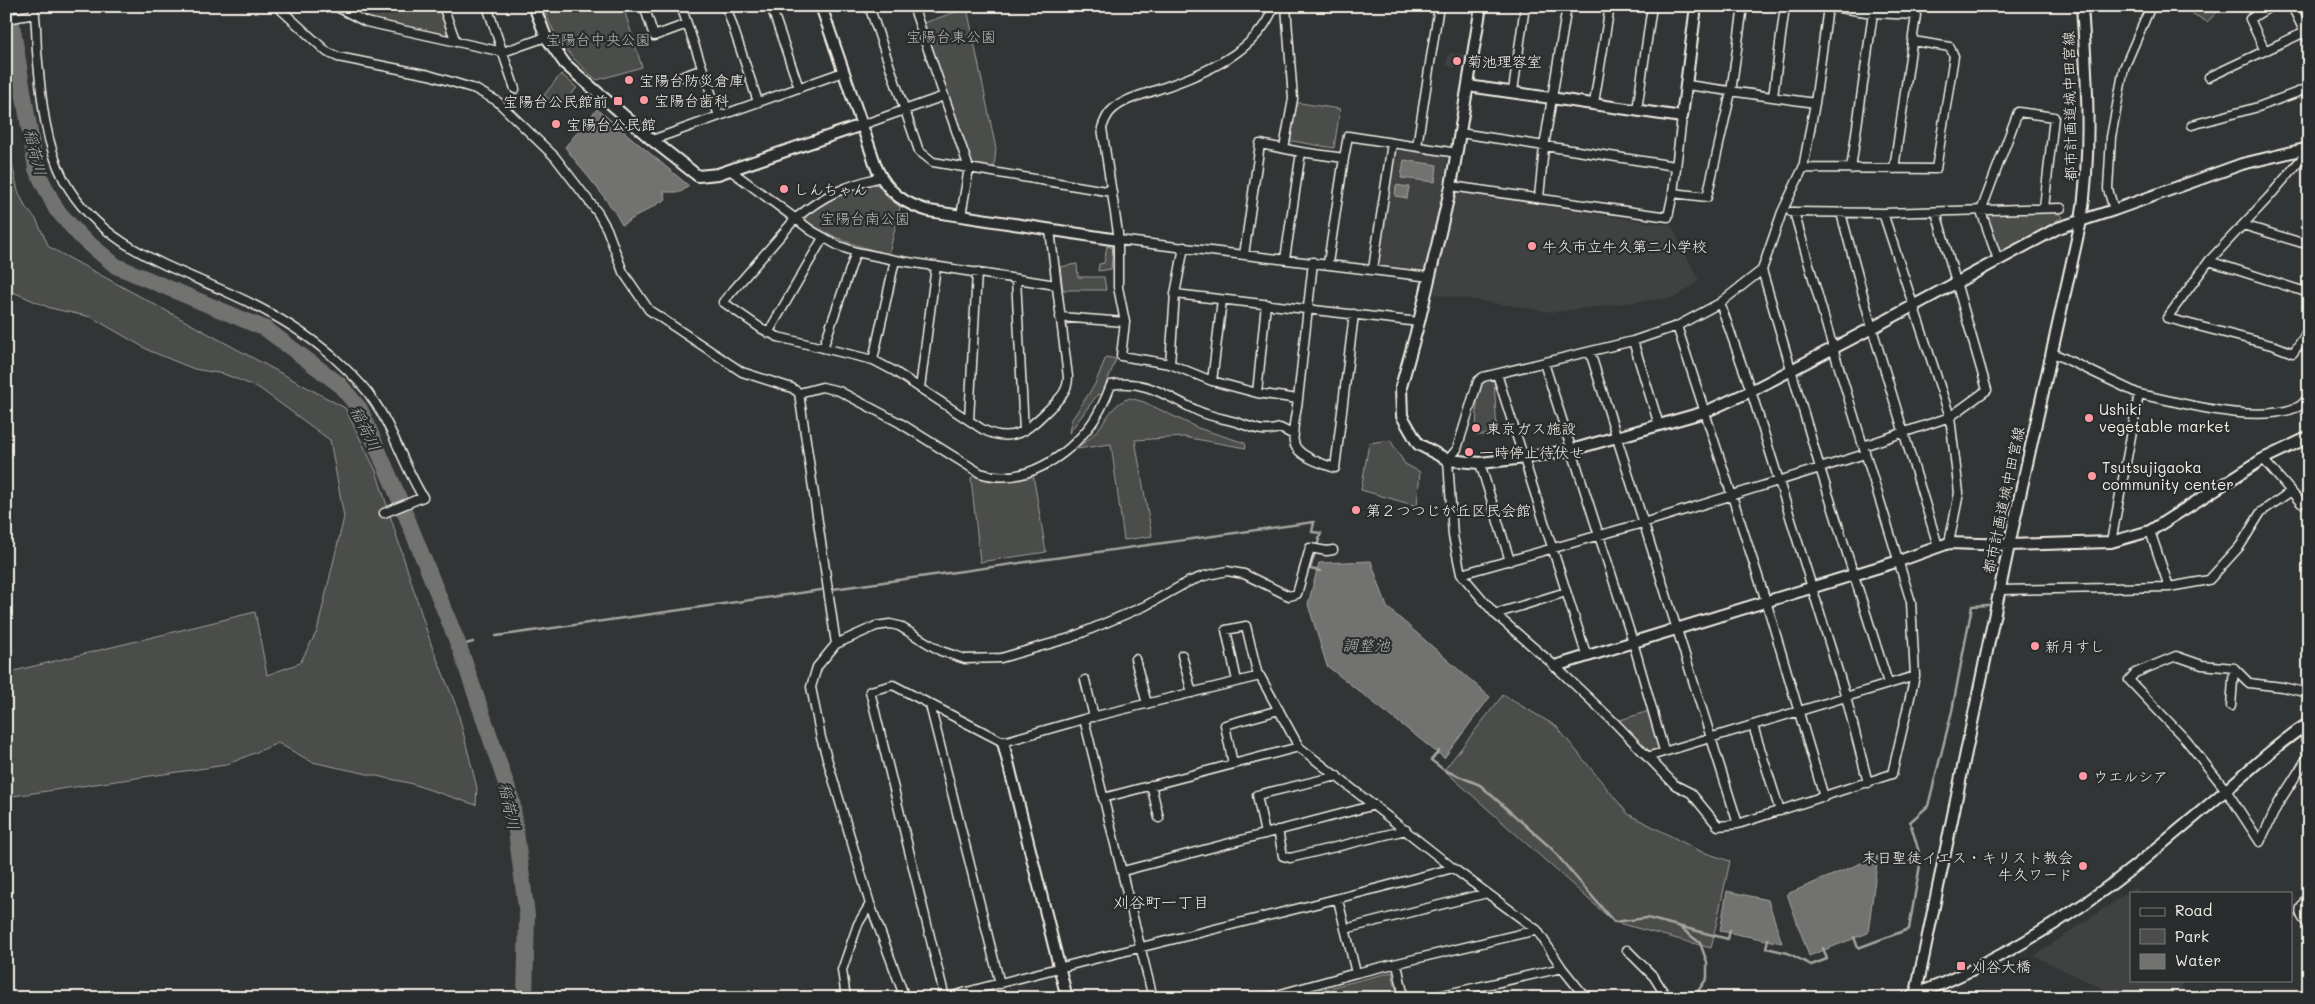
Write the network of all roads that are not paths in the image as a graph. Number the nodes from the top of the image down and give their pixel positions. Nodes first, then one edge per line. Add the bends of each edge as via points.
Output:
1 (277, 6) edge
2 (335, 6) edge
3 (444, 6) edge
4 (487, 6) edge
5 (549, 6) edge
6 (644, 6) edge
7 (681, 6) edge
8 (726, 6) edge
9 (771, 6) edge
10 (820, 6) edge
11 (869, 6) edge
12 (914, 6) edge
13 (1274, 6) edge
14 (1286, 6) edge
15 (1439, 6) edge
16 (1481, 6) edge
17 (1525, 6) edge
18 (1567, 6) edge
19 (1610, 6) edge
20 (1652, 6) edge
21 (1696, 6) edge
22 (1743, 6) edge
23 (1785, 6) edge
24 (1827, 6) edge
25 (2082, 6) edge
26 (2151, 6) edge
27 (2271, 6) edge
28 (2292, 6) edge
29 (534, 8) edge
30 (1917, 10) edge
31 (32, 12) edge
32 (1873, 13) junction
33 (6, 19) edge
34 (687, 24) junction
35 (2305, 32) junction
36 (546, 37) junction
37 (1913, 41) junction
38 (2309, 41) edge
39 (456, 42) junction
40 (2265, 51) junction
41 (503, 52) junction
42 (703, 69) junction
43 (843, 72) junction
44 (2209, 77) dead end
45 (678, 78) dead end
46 (1687, 85) junction
47 (1468, 86) junction
48 (799, 88) junction
49 (2309, 88) edge
50 (515, 89) dead end
51 (1513, 92) junction
52 (1731, 92) junction
53 (944, 96) junction
54 (1553, 96) junction
55 (1773, 97) junction
56 (758, 102) junction
57 (1594, 103) junction
58 (1815, 103) junction
59 (905, 110) junction
60 (1637, 110) junction
61 (719, 116) junction
62 (1682, 116) junction
63 (862, 125) junction
64 (2192, 125) dead end
65 (1460, 133) junction
66 (652, 140) junction
67 (1392, 143) junction
68 (1418, 146) junction
69 (1544, 147) junction
70 (1284, 148) junction
71 (2309, 149) edge
72 (1301, 152) junction
73 (1457, 153) junction
74 (1344, 158) junction
75 (1675, 166) junction
76 (969, 168) junction
77 (1803, 168) junction
78 (1851, 169) junction
79 (1894, 169) junction
80 (730, 170) junction
81 (881, 177) junction
82 (1451, 186) junction
83 (1112, 192) junction
84 (1673, 193) junction
85 (1539, 197) junction
86 (2044, 208) junction
87 (2061, 208) dead end
88 (2114, 210) junction
89 (1981, 211) junction
90 (1782, 212) junction
91 (1794, 212) junction
92 (1936, 212) junction
93 (1841, 213) junction
94 (1883, 213) junction
95 (961, 216) junction
96 (796, 218) junction
97 (2081, 221) junction
98 (2243, 225) junction
99 (1050, 230) junction
100 (824, 238) junction
101 (1118, 240) junction
102 (2309, 245) edge
103 (1184, 247) junction
104 (856, 252) junction
105 (1244, 255) junction
106 (1285, 259) junction
107 (895, 260) junction
108 (1998, 260) junction
109 (2209, 261) junction
110 (1313, 262) junction
111 (1328, 263) junction
112 (936, 266) junction
113 (1373, 269) junction
114 (1762, 270) junction
115 (976, 272) junction
116 (1430, 277) junction
117 (1016, 279) junction
118 (1956, 283) junction
119 (1056, 285) junction
120 (2309, 293) edge
121 (1175, 294) junction
122 (1222, 300) junction
123 (1720, 303) junction
124 (1266, 304) junction
125 (1914, 304) junction
126 (1309, 308) junction
127 (1354, 314) junction
128 (1060, 317) junction
129 (1125, 322) junction
130 (1419, 322) junction
131 (1677, 326) junction
132 (2309, 326) edge
133 (1872, 328) junction
134 (768, 333) junction
135 (2304, 337) junction
136 (1634, 341) junction
137 (823, 348) junction
138 (1833, 348) junction
139 (1590, 352) junction
140 (2051, 352) junction
141 (2309, 359) edge
142 (873, 360) junction
143 (1544, 363) junction
144 (1170, 364) junction
145 (1791, 370) junction
146 (1496, 374) junction
147 (1212, 381) junction
148 (920, 388) junction
149 (1751, 391) junction
150 (799, 393) junction
151 (1257, 393) junction
152 (2139, 394) junction
153 (2309, 396) edge
154 (1298, 399) junction
155 (1705, 412) junction
156 (1950, 417) junction
157 (969, 420) junction
158 (1659, 425) junction
159 (1024, 431) junction
160 (1905, 432) junction
161 (1294, 435) junction
162 (2309, 437) edge
163 (1616, 438) junction
164 (1571, 450) junction
165 (1864, 450) junction
166 (1525, 458) junction
167 (2263, 459) junction
168 (1448, 460) junction
169 (1480, 463) junction
170 (1820, 468) junction
171 (1779, 481) junction
172 (2290, 492) junction
173 (1731, 495) junction
174 (2309, 496) edge
175 (384, 514) dead end
176 (1643, 523) junction
177 (2150, 531) junction
178 (1598, 536) junction
179 (2112, 542) junction
180 (1949, 543) junction
181 (2009, 545) junction
182 (1938, 546) junction
183 (1552, 549) junction
184 (1333, 550) dead end
185 (1510, 561) junction
186 (1899, 561) junction
187 (1461, 574) junction
188 (1853, 575) junction
189 (1810, 587) junction
190 (2169, 587) junction
191 (1999, 590) junction
192 (1566, 592) junction
193 (1766, 601) junction
194 (1494, 614) junction
195 (1676, 629) junction
196 (1632, 642) junction
197 (836, 644) junction
198 (1182, 655) dead end
199 (1587, 657) junction
200 (1135, 659) dead end
201 (1555, 666) junction
202 (2234, 668) junction
203 (1258, 676) junction
204 (1914, 676) junction
205 (1085, 680) dead end
206 (1237, 681) junction
207 (1888, 683) junction
208 (1192, 692) junction
209 (2309, 694) edge
210 (1846, 697) junction
211 (1147, 704) junction
212 (930, 705) junction
213 (2231, 706) dead end
214 (1279, 710) junction
215 (1798, 712) junction
216 (1094, 717) junction
217 (1084, 719) junction
218 (2306, 725) edge
219 (1754, 726) junction
220 (1710, 737) junction
221 (1004, 742) junction
222 (1299, 747) junction
223 (1664, 751) junction
224 (2309, 754) edge
225 (1647, 758) junction
226 (1233, 764) junction
227 (1337, 776) junction
228 (1868, 783) junction
229 (1151, 785) junction
230 (2226, 790) junction
231 (1824, 797) junction
232 (1103, 798) junction
233 (1375, 805) junction
234 (1780, 811) junction
235 (1159, 818) dead end
236 (1738, 824) junction
237 (1278, 830) junction
238 (1406, 830) junction
239 (1265, 834) junction
240 (1453, 868) junction
241 (1123, 871) junction
242 (1487, 893) junction
243 (2309, 894) edge
244 (1338, 900) junction
245 (870, 904) junction
246 (2309, 925) edge
247 (1345, 929) junction
248 (1537, 930) junction
249 (1140, 949) junction
250 (1627, 950) dead end
251 (1397, 964) junction
252 (1059, 967) junction
253 (1562, 968) junction
254 (1356, 973) junction
255 (1000, 984) junction
256 (978, 989) junction
257 (1300, 989) junction
258 (1913, 997) edge
259 (846, 998) edge
260 (905, 998) edge
261 (945, 998) edge
262 (980, 998) edge
263 (1067, 998) edge
264 (1153, 998) edge
265 (1266, 998) edge
266 (1302, 998) edge
267 (1404, 998) edge
268 (1429, 998) edge
269 (1586, 998) edge
270 (1667, 998) edge

1 - 150 street via 328,52 338,57 429,75 475,89 497,101 555,157 598,213 623,272 649,310 742,372
2 - 39 street via 366,22
3 - 39 street
4 - 41 street
5 - 29 street
6 - 34 street via 654,36
7 - 34 street
8 - 56 street
9 - 48 street
10 - 43 street
11 - 59 street
12 - 53 street
13 - 83 street via 1264,25 1234,54 1170,86 1126,101 1111,111 1102,128
14 - 70 street via 1293,99
15 - 68 street
16 - 47 street
17 - 51 street
18 - 54 street
19 - 57 street
20 - 60 street
21 - 46 street
22 - 52 street
23 - 55 street
24 - 32 street
24 - 58 street
25 - 97 street, 都市計画道城中田宮線 via 2088,128
26 - 88 street via 2124,68 2111,137 2108,189
27 - 40 street via 2250,19
28 - 35 street
29 - 36 street
30 - 32 street
30 - 37 street
31 - 33 street
31 - 175 street via 52,151 64,180 84,211 114,237 151,260 260,308 332,356 371,396 386,421 420,498
32 - 78 street
34 - 42 street
35 - 38 street
35 - 40 street
36 - 41 street
36 - 66 street via 565,64
37 - 79 street
37 - 79 street via 1950,47 1954,56 1936,169
39 - 41 street
40 - 44 street
41 - 50 street
42 - 45 street
42 - 61 street
43 - 48 street
43 - 63 street
46 - 52 street
46 - 62 street
47 - 51 street
47 - 65 street
48 - 56 street
49 - 64 street via 2258,107
51 - 54 street
52 - 55 street
52 - 84 street via 1707,197
53 - 59 street
53 - 76 street
54 - 57 street
54 - 69 street
55 - 58 street
56 - 61 street
57 - 60 street
58 - 77 street
59 - 63 street
59 - 76 street via 919,151 925,158
60 - 62 street
61 - 66 street
62 - 75 street
63 - 80 street
63 - 81 street
65 - 69 street
65 - 73 street
66 - 80 street via 698,176
67 - 68 street
67 - 74 street via 1348,136
67 - 113 street
68 - 73 street
69 - 75 street
69 - 85 street
70 - 72 street
70 - 105 street via 1260,144
71 - 88 street via 2242,164
71 - 98 street
72 - 74 street
72 - 106 street
73 - 82 street
74 - 111 street
75 - 84 street
76 - 83 street
76 - 95 street
77 - 78 street
77 - 90 street
78 - 79 street
80 - 96 street
81 - 95 street via 896,196 911,205
81 - 96 street via 825,196
82 - 85 street
82 - 116 street
83 - 101 street
84 - 85 street via 1668,217
86 - 87 street
86 - 89 street
86 - 89 street via 2054,117 2018,112
88 - 97 street
89 - 92 street
89 - 108 street
90 - 91 street
90 - 114 street
91 - 93 street
91 - 138 street
92 - 94 street
92 - 118 street
93 - 94 street
93 - 133 street
94 - 125 street
95 - 99 street
96 - 100 street
96 - 134 street via 723,302
97 - 108 street via 2058,228
97 - 140 street, 都市計画道城中田宮線
98 - 102 street
98 - 109 street
99 - 101 street
99 - 119 street
100 - 104 street
100 - 134 street
101 - 103 street
101 - 129 street via 1118,287
103 - 105 street
103 - 121 street
104 - 107 street
104 - 137 street
105 - 106 street
106 - 110 street
107 - 112 street
107 - 142 street
108 - 118 street
109 - 120 street
109 - 135 street via 2167,318 2293,353
110 - 111 street
110 - 126 street
111 - 113 street
112 - 115 street
112 - 148 street
113 - 116 street
114 - 123 street
114 - 145 street
115 - 117 street
115 - 157 street
116 - 130 street
117 - 119 street
117 - 159 street
118 - 125 street
118 - 156 street via 1987,390
119 - 128 street
121 - 122 street
121 - 144 street
122 - 124 street
122 - 147 street
123 - 131 street
123 - 149 street
124 - 126 street
124 - 151 street
125 - 133 street
125 - 156 street
126 - 127 street
126 - 154 street
127 - 130 street
127 - 161 street via 1335,468 1298,450
128 - 129 street
128 - 159 street via 1067,389
129 - 144 street via 1121,356
130 - 168 street via 1401,387 1402,416 1418,444
131 - 136 street
131 - 155 street
132 - 135 street
133 - 138 street
133 - 160 street
134 - 137 street
135 - 141 street
136 - 139 street
136 - 158 street
137 - 142 street
138 - 145 street
138 - 165 street
139 - 143 street
139 - 163 street
140 - 152 street
140 - 181 street, 都市計画道城中田宮線
142 - 148 street
143 - 146 street
143 - 164 street
144 - 147 street
145 - 149 street
145 - 170 street
146 - 166 street
146 - 168 street via 1478,381 1460,442
147 - 151 street
148 - 157 street
149 - 155 street
149 - 171 street
150 - 161 street via 822,387 839,392 893,419 964,464 993,477 1018,476 1062,455 1091,425 1111,385 1125,383 1146,386 1201,412 1257,430 1267,432 1280,428
150 - 197 street
151 - 154 street
152 - 153 street via 2260,415 2300,407
152 - 179 street
154 - 161 street
155 - 158 street
155 - 173 street
156 - 160 street
156 - 180 street via 1959,493
157 - 159 street via 1000,436
158 - 163 street
160 - 165 street
160 - 182 street
162 - 167 street
163 - 164 street
163 - 176 street
164 - 166 street
164 - 178 street
165 - 170 street
165 - 186 street
166 - 169 street
166 - 183 street
167 - 172 street
167 - 177 street
168 - 169 street
168 - 187 street via 1453,536
169 - 185 street
170 - 171 street
170 - 188 street
171 - 173 street
171 - 189 street
172 - 174 street via 2301,503
172 - 190 street via 2261,512 2240,546 2209,580
173 - 176 street
173 - 193 street
176 - 178 street
176 - 195 street
177 - 179 street
177 - 190 street
178 - 183 street
178 - 196 street
179 - 181 street
180 - 181 street
180 - 182 street
181 - 191 street, 都市計画道城中田宮線
182 - 186 street
183 - 185 street
183 - 192 street
184 - 197 street via 1310,548 1297,594 1289,596 1244,574 1227,571 1188,582 1145,606 1070,638 1001,658 965,659 941,651 890,624 876,626
185 - 187 street
186 - 188 street
186 - 204 street via 1911,602
187 - 194 street
188 - 189 street
188 - 207 street
189 - 193 street
189 - 210 street
190 - 191 street
191 - 258 street, 都市計画道城中田宮線
192 - 194 street
192 - 199 street
193 - 195 street
193 - 215 street
194 - 201 street
195 - 196 street
195 - 220 street
196 - 199 street
196 - 223 street
197 - 245 street via 817,667 811,687 821,738
198 - 208 street
199 - 201 street
200 - 211 street
201 - 225 street
202 - 209 street via 2249,683
202 - 213 street
202 - 230 street via 2202,665 2176,656 2135,673 2129,680 2186,740
203 - 206 street
203 - 206 street via 1246,626 1226,630
203 - 214 street
204 - 207 street
204 - 228 street via 1892,774
205 - 216 street
206 - 208 street
207 - 210 street
208 - 211 street
210 - 215 street
210 - 228 street
211 - 216 street
212 - 221 street
212 - 255 street
212 - 261 street via 893,685 870,691
214 - 222 street
214 - 226 street via 1225,725
215 - 219 street
215 - 231 street
216 - 217 street
217 - 221 street
217 - 232 street
218 - 224 street
218 - 230 street
219 - 220 street
219 - 234 street
220 - 223 street
220 - 236 street
221 - 252 street
222 - 226 street
222 - 227 street
223 - 225 street
224 - 230 street via 2278,804 2260,842
225 - 236 street via 1674,785 1691,793 1718,826
226 - 229 street
227 - 233 street
227 - 239 street via 1256,796
228 - 231 street
229 - 232 street
229 - 235 street
230 - 258 street via 2138,864 2038,933
231 - 234 street
232 - 241 street
233 - 237 street
233 - 238 street
234 - 236 street
237 - 238 street via 1283,856 1290,858
237 - 239 street
238 - 240 street
239 - 241 street
240 - 242 street
240 - 244 street
241 - 249 street
242 - 247 street
242 - 248 street
243 - 246 street via 2300,912 2301,918
244 - 247 street
244 - 249 street
245 - 259 street via 858,924 842,970
245 - 260 street
247 - 254 street
248 - 251 street
248 - 253 street
249 - 252 street
249 - 264 street
250 - 270 street via 1654,977
251 - 254 street
251 - 267 street
252 - 255 street
252 - 263 street
253 - 268 street
253 - 269 street
254 - 257 street
255 - 256 street
256 - 261 street
256 - 262 street
257 - 265 street
257 - 266 street

